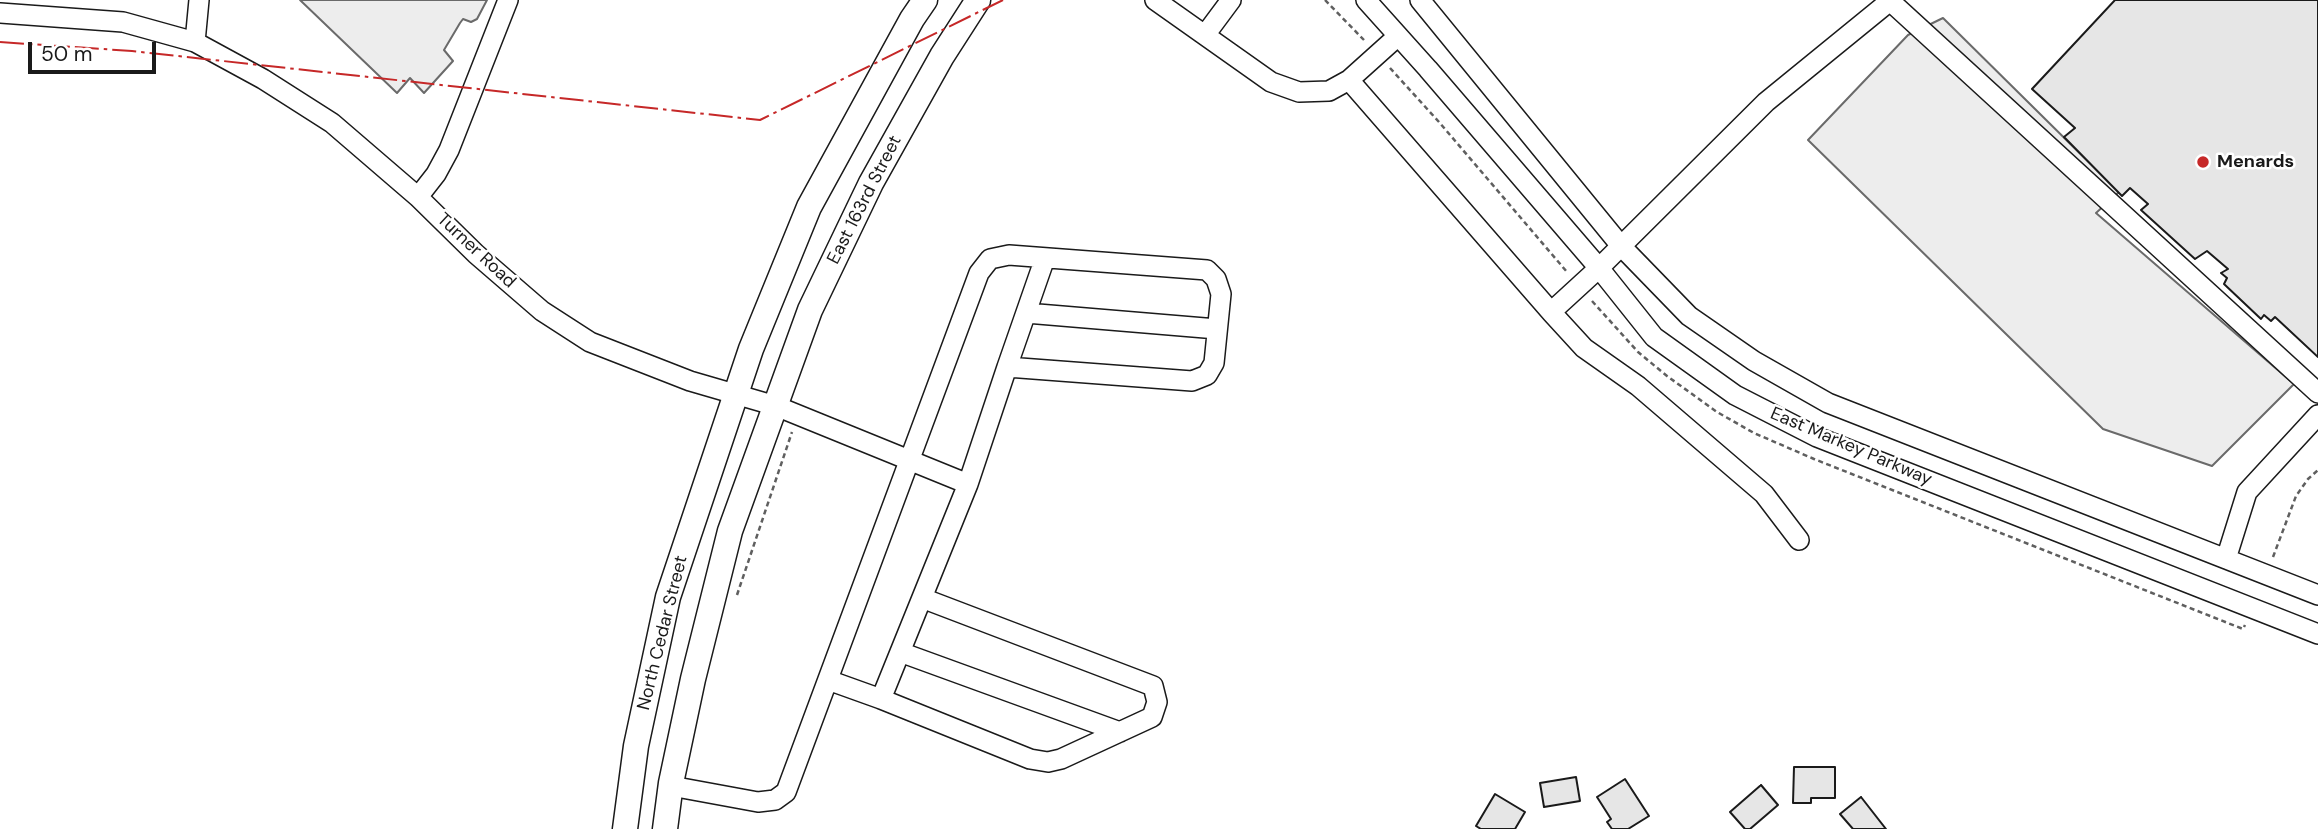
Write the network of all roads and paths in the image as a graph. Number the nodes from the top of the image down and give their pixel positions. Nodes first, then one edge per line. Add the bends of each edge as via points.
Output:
1 (199, 0) edge
2 (509, 0) edge
3 (925, 0) edge
4 (978, 0) edge
5 (1155, 0) edge
6 (1231, 0) edge
7 (1366, 0) edge
8 (1420, 0) edge
9 (7, 9) edge
10 (1205, 35) junction
11 (1398, 36) junction
12 (195, 42) junction
13 (1349, 80) junction
14 (418, 197) junction
15 (1621, 246) junction
16 (1045, 258) junction
17 (1599, 268) junction
18 (1551, 312) junction
19 (1026, 313) junction
20 (1217, 328) junction
21 (1006, 367) junction
22 (2318, 393) edge
23 (734, 398) junction
24 (775, 408) junction
25 (2318, 415) edge
26 (910, 460) junction
27 (2318, 470) edge
28 (968, 484) junction
29 (1799, 540) dead end
30 (2226, 559) junction
31 (2266, 574) junction
32 (2318, 595) edge
33 (922, 598) junction
34 (2318, 634) edge
35 (900, 652) junction
36 (828, 680) junction
37 (881, 699) junction
38 (1120, 732) junction
39 (671, 786) junction
40 (625, 829) edge
41 (665, 829) edge

1 - 12 street
2 - 14 street via 449,150
3 - 23 main road via 809,208
4 - 24 main road, East 163rd Street via 871,183 810,310
5 - 10 street
6 - 10 street
7 - 11 street, East Markey Parkway
8 - 15 street, East Markey Parkway
9 - 12 street, Turner Road via 123,23
10 - 13 street via 1271,82 1299,92 1329,91
11 - 13 street
11 - 17 street, East Markey Parkway
12 - 14 street, Turner Road via 332,123
13 - 18 street
14 - 23 street, Turner Road via 542,311 590,342
15 - 17 street
15 - 22 street via 1766,102 1890,1
15 - 30 street, East Markey Parkway via 1689,316 1754,361 1828,403
16 - 19 street
16 - 20 street via 1207,270 1221,294
16 - 26 street via 1009,255 990,259 979,273
17 - 18 street
17 - 34 street, East Markey Parkway via 1654,337 1735,396 1817,437
18 - 29 street via 1584,348 1638,386 1764,495
19 - 20 street
19 - 21 street
20 - 21 street via 1214,363 1207,375 1192,381
21 - 28 street
23 - 24 street, Turner Road
23 - 40 main road, North Cedar Street via 668,597 636,746
24 - 26 street, Turner Road
24 - 39 main road via 730,531
25 - 30 street via 2247,492
26 - 28 street, Turner Road
26 - 36 street
27 - 31 path via 2296,496
28 - 33 street
30 - 31 street, East Markey Parkway
31 - 32 street, East Markey Parkway
33 - 35 street
33 - 38 street via 1153,686 1157,702 1152,717
35 - 37 street
35 - 38 street
36 - 37 street
36 - 39 street via 786,792 775,800 758,802
37 - 38 street via 1030,759 1048,762
39 - 41 main road

